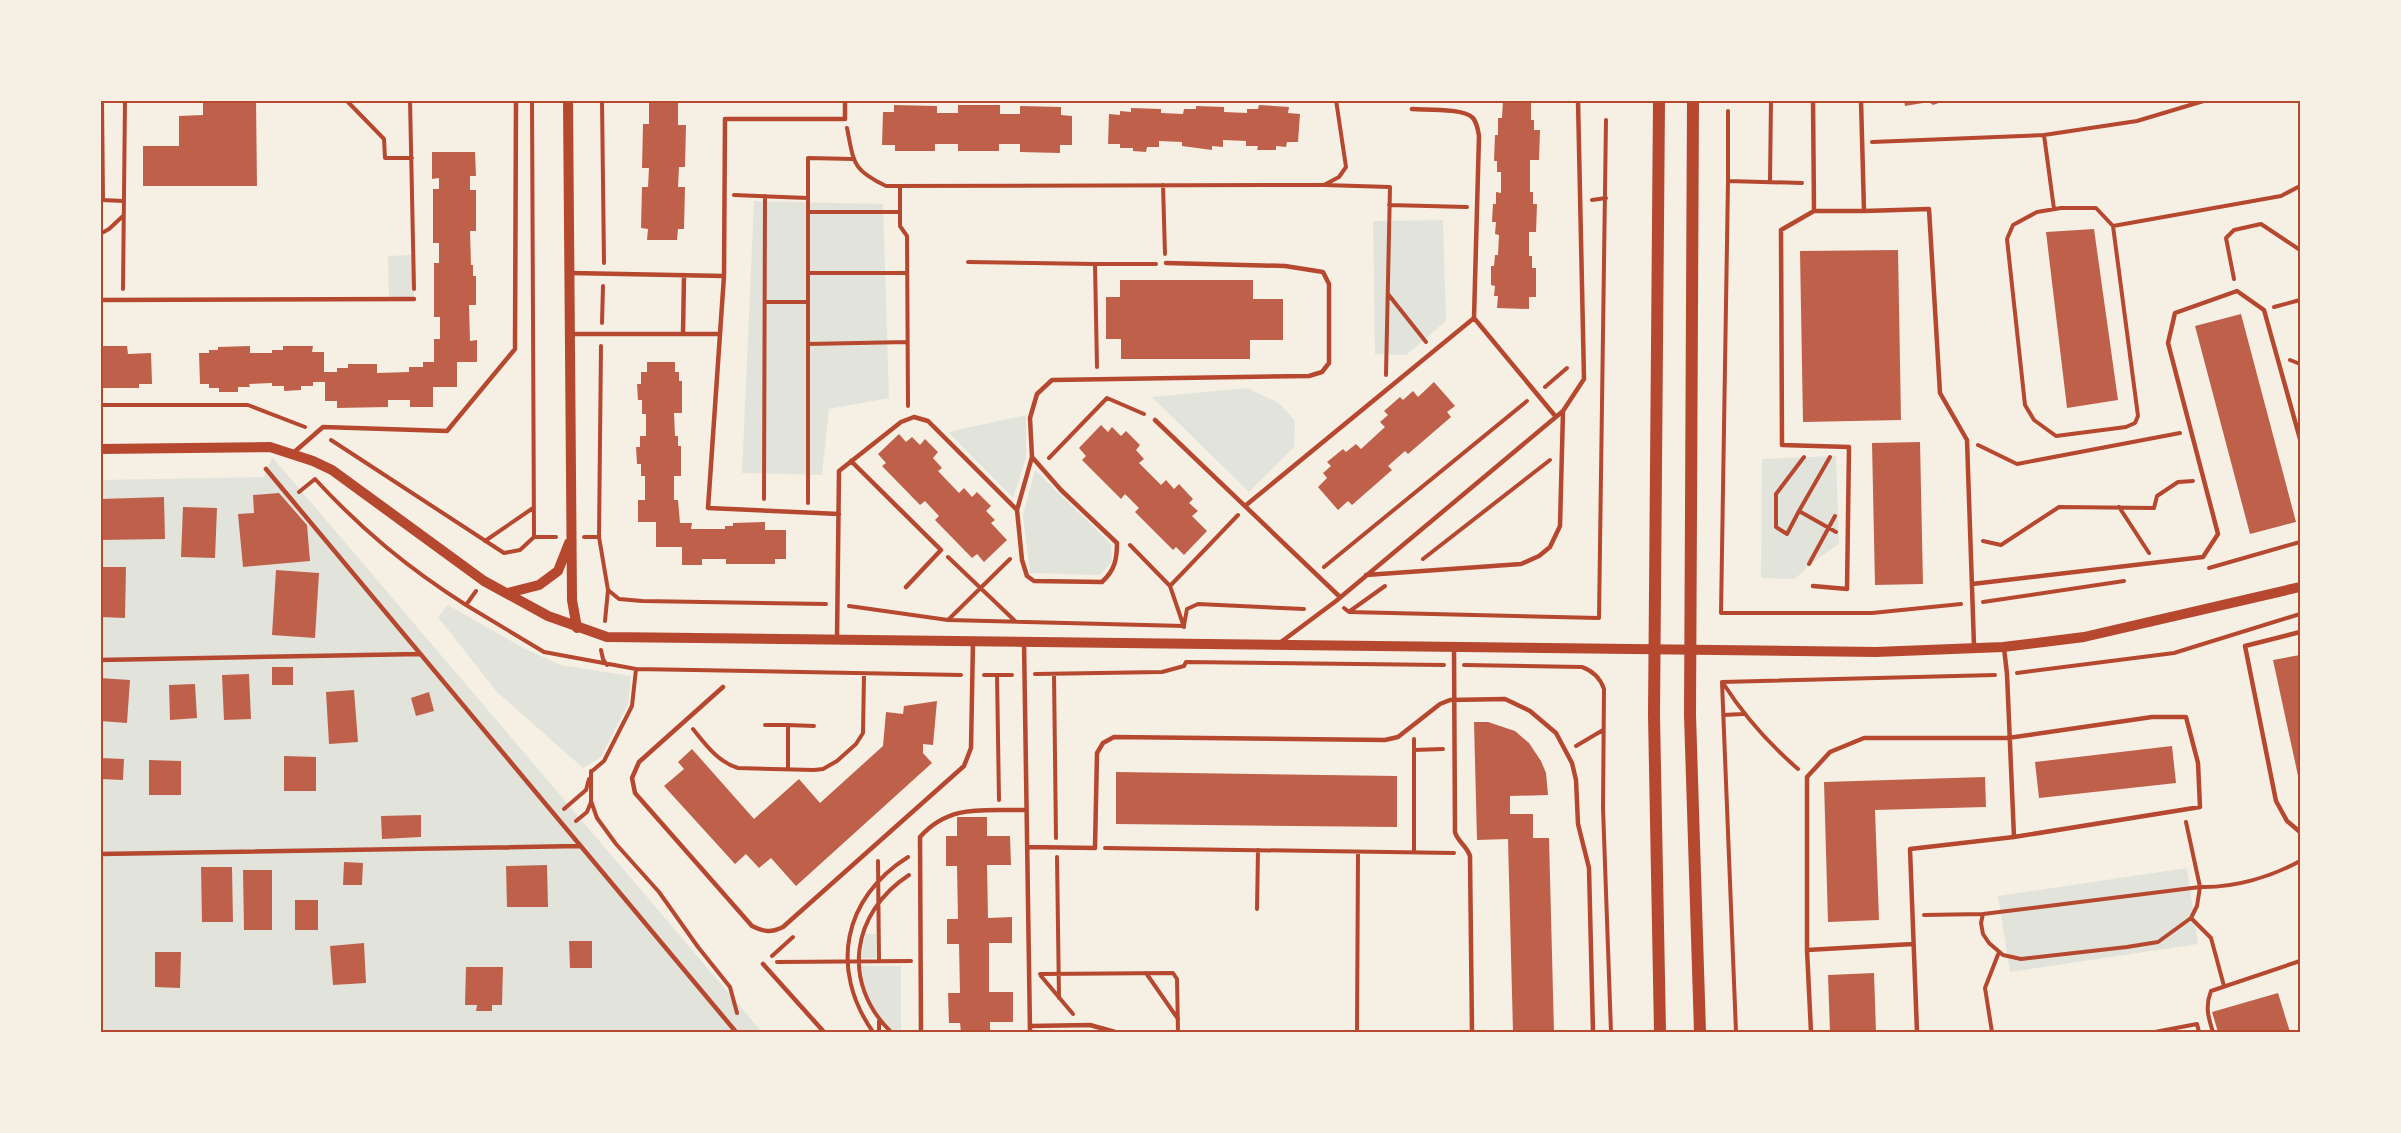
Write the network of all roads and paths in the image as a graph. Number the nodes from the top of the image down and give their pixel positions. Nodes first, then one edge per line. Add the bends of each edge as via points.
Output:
1 (102, 100) edge
2 (125, 100) edge
3 (346, 100) edge
4 (411, 100) edge
5 (516, 100) edge
6 (532, 100) edge
7 (568, 100) edge
8 (602, 100) edge
9 (845, 100) edge
10 (1336, 100) edge
11 (1578, 100) edge
12 (1659, 100) edge
13 (1693, 100) edge
14 (1771, 100) edge
15 (1813, 100) edge
16 (1861, 100) edge
17 (2207, 100) edge
18 (1412, 109) dead end
19 (1728, 111) dead end
20 (845, 119) junction
21 (1606, 120) dead end
22 (2044, 135) junction
23 (1862, 143) junction
24 (412, 158) junction
25 (854, 159) junction
26 (1728, 181) junction
27 (1770, 181) junction
28 (1814, 183) junction
29 (1163, 185) junction
30 (1324, 185) junction
31 (900, 186) junction
32 (2301, 186) edge
33 (725, 195) junction
34 (765, 196) junction
35 (808, 198) junction
36 (102, 200) edge
37 (124, 201) junction
38 (1389, 205) junction
39 (1477, 207) junction
40 (2054, 209) junction
41 (1814, 211) junction
42 (1864, 211) junction
43 (808, 212) junction
44 (900, 212) junction
45 (124, 216) junction
46 (2114, 226) junction
47 (100, 234) edge
48 (2301, 250) edge
49 (968, 262) dead end
50 (1166, 263) junction
51 (1095, 264) junction
52 (570, 273) junction
53 (604, 273) junction
54 (808, 273) junction
55 (907, 273) junction
56 (684, 275) junction
57 (724, 276) junction
58 (2236, 291) junction
59 (1388, 293) junction
60 (414, 299) joint
61 (100, 300) edge
62 (123, 300) junction
63 (2301, 300) edge
64 (765, 302) junction
65 (808, 302) junction
66 (2264, 310) junction
67 (1474, 318) junction
68 (571, 334) junction
69 (602, 334) junction
70 (683, 334) junction
71 (720, 334) junction
72 (907, 342) junction
73 (808, 344) junction
74 (1434, 351) junction
75 (1567, 368) dead end
76 (1097, 380) junction
77 (1386, 392) junction
78 (1537, 393) junction
79 (100, 405) edge
80 (1563, 411) junction
81 (1142, 415) dead end
82 (1556, 417) junction
83 (908, 419) junction
84 (1155, 420) dead end
85 (2191, 431) junction
86 (318, 432) junction
87 (2301, 439) edge
88 (1967, 440) junction
89 (100, 449) edge
90 (1562, 451) junction
91 (292, 454) junction
92 (1814, 455) dead end
93 (1822, 456) dead end
94 (1831, 456) junction
95 (1849, 456) junction
96 (1032, 457) junction
97 (1047, 460) dead end
98 (851, 461) junction
99 (266, 469) dead end
100 (2204, 480) junction
101 (1848, 492) junction
102 (291, 499) junction
103 (1245, 506) junction
104 (2118, 506) junction
105 (533, 508) junction
106 (1017, 510) junction
107 (764, 511) junction
108 (1799, 511) junction
109 (1241, 512) dead end
110 (808, 513) junction
111 (839, 514) junction
112 (1829, 528) junction
113 (572, 537) junction
114 (599, 537) dead end
115 (1848, 538) junction
116 (1970, 539) junction
117 (485, 541) junction
118 (1129, 544) dead end
119 (1021, 548) junction
120 (941, 550) junction
121 (2156, 562) junction
122 (1809, 564) dead end
123 (1407, 571) junction
124 (1316, 574) junction
125 (1365, 576) junction
126 (484, 581) junction
127 (1972, 584) junction
128 (1170, 586) junction
129 (1813, 586) dead end
130 (906, 587) dead end
131 (2301, 587) edge
132 (980, 588) junction
133 (608, 590) dead end
134 (508, 593) junction
135 (1338, 599) junction
136 (837, 604) junction
137 (466, 605) junction
138 (1721, 613) dead end
139 (948, 620) junction
140 (1015, 621) junction
141 (1184, 626) junction
142 (577, 628) junction
143 (2301, 632) edge
144 (837, 639) junction
145 (973, 641) junction
146 (1024, 641) junction
147 (1279, 644) junction
148 (1454, 646) junction
149 (2004, 647) junction
150 (1656, 648) junction
151 (1690, 649) junction
152 (1974, 649) junction
153 (420, 654) junction
154 (100, 660) edge
155 (1454, 665) junction
156 (636, 669) junction
157 (864, 674) junction
158 (972, 675) junction
159 (1024, 675) junction
160 (723, 687) dead end
161 (1455, 700) junction
162 (1743, 714) junction
163 (1723, 715) junction
164 (685, 721) junction
165 (1414, 724) junction
166 (765, 725) dead end
167 (789, 725) junction
168 (814, 726) dead end
169 (1604, 730) junction
170 (2008, 738) junction
171 (1414, 750) junction
172 (1437, 750) dead end
173 (1568, 751) junction
174 (788, 769) junction
175 (591, 771) junction
176 (1807, 777) junction
177 (591, 801) junction
178 (2183, 809) junction
179 (1026, 810) junction
180 (999, 811) junction
181 (555, 816) junction
182 (566, 829) junction
183 (2301, 832) edge
184 (2014, 837) junction
185 (580, 846) junction
186 (1027, 847) junction
187 (1095, 848) junction
188 (1258, 850) junction
189 (920, 852) junction
190 (1358, 852) junction
191 (1414, 852) junction
192 (1438, 853) dead end
193 (100, 854) edge
194 (878, 861) dead end
195 (2301, 861) edge
196 (920, 868) junction
197 (878, 881) junction
198 (2200, 887) junction
199 (878, 902) junction
200 (1257, 909) dead end
201 (1983, 914) junction
202 (1912, 915) junction
203 (2191, 918) junction
204 (1913, 944) junction
205 (1807, 950) junction
206 (1999, 952) junction
207 (847, 961) junction
208 (858, 961) junction
209 (879, 961) junction
210 (920, 961) junction
211 (2301, 961) edge
212 (1029, 962) junction
213 (764, 963) joint
214 (1145, 973) junction
215 (1039, 974) junction
216 (2224, 986) junction
217 (1178, 1019) junction
218 (879, 1020) junction
219 (740, 1021) dead end
220 (1083, 1026) junction
221 (1030, 1029) edge
222 (736, 1032) edge
223 (824, 1032) edge
224 (873, 1032) edge
225 (879, 1032) edge
226 (891, 1032) edge
227 (921, 1032) edge
228 (1115, 1032) edge
229 (1178, 1032) edge
230 (1357, 1032) edge
231 (1472, 1032) edge
232 (1593, 1032) edge
233 (1611, 1032) edge
234 (1660, 1032) edge
235 (1700, 1032) edge
236 (1736, 1032) edge
237 (1811, 1032) edge
238 (1917, 1032) edge
239 (1992, 1032) edge
240 (2155, 1032) edge
241 (2199, 1032) edge
242 (2213, 1032) edge

1 - 36 path
2 - 37 path
3 - 24 path via 384,139 385,158
4 - 24 path
5 - 86 lane via 515,349 447,431 323,427
6 - 105 path
7 - 52 street
8 - 53 path
9 - 20 lane
10 - 30 path via 1346,166 1339,177
11 - 80 lane via 1584,380
12 - 150 main road
13 - 151 main road
14 - 27 path
15 - 28 lane
16 - 23 lane
17 - 22 path via 2137,121
18 - 39 lane via 1463,112 1472,117 1479,136
19 - 26 path
20 - 25 path
20 - 33 lane via 725,119
21 - 123 path via 1599,618 1348,612
22 - 23 path
22 - 40 path
23 - 42 lane
24 - 60 path
25 - 31 path via 864,176 886,186
25 - 35 path via 808,158
26 - 27 path
26 - 138 path
27 - 28 path
28 - 41 lane
29 - 30 path
29 - 31 path
29 - 50 path
30 - 38 path via 1390,187
31 - 44 path
32 - 46 path via 2281,196
33 - 34 path
33 - 57 lane
34 - 35 path
34 - 64 path
35 - 43 path
36 - 37 path
37 - 45 path
38 - 39 path
38 - 59 path
39 - 67 lane
40 - 46 path via 2096,208
40 - 46 path via 2037,212 2013,225 2007,239 2025,405 2034,420 2056,436 2126,428 2138,416
41 - 42 lane
41 - 95 lane via 1781,230 1782,445 1849,447
42 - 88 lane via 1929,209 1940,393
43 - 44 path
43 - 54 path
44 - 55 path via 900,226 907,236
45 - 47 path
45 - 62 path
48 - 58 path via 2261,224 2234,230 2226,238
49 - 51 path
50 - 51 path
50 - 76 lane via 1285,266 1323,272 1329,284 1329,363 1322,372 1309,376
51 - 76 path
52 - 53 lane
52 - 68 street
53 - 56 lane
53 - 69 path
54 - 55 path
54 - 65 path
55 - 72 path
56 - 57 lane
56 - 70 lane
57 - 71 lane
58 - 66 lane
58 - 85 lane via 2175,314 2168,342
59 - 74 path
59 - 77 path
60 - 62 lane
61 - 62 lane
63 - 66 path
64 - 65 path
64 - 107 path
65 - 73 path
66 - 87 lane
67 - 74 lane
67 - 78 lane
68 - 69 lane
68 - 113 street
69 - 70 lane
69 - 114 path
70 - 71 lane
71 - 107 lane via 708,508
72 - 73 path
72 - 83 path
73 - 110 path
74 - 77 lane
75 - 78 path
76 - 96 lane via 1052,380 1037,394 1030,418
77 - 103 lane
78 - 82 lane
78 - 124 path
79 - 86 path via 248,405
80 - 82 lane
80 - 90 lane
81 - 97 path via 1107,398
82 - 125 lane
83 - 98 lane
83 - 106 lane via 928,421
84 - 103 lane
85 - 88 path via 2017,464
85 - 100 lane
86 - 91 lane
86 - 117 path
88 - 116 lane
89 - 91 street via 270,447
90 - 123 path
90 - 123 lane via 1560,526 1550,546 1539,556 1521,564
91 - 126 street via 332,470
92 - 108 path via 1805,455 1776,494 1776,527 1787,534
93 - 94 path
94 - 95 path
94 - 108 path
95 - 101 lane
96 - 106 lane
96 - 119 lane via 1117,543 1117,561 1102,582 1034,581 1027,576
98 - 111 lane via 839,471
98 - 120 lane
99 - 102 lane
100 - 104 path via 2178,482 2157,496 2154,508
100 - 121 lane via 2218,534 2203,557
101 - 112 path
101 - 115 lane
102 - 137 path via 315,479 389,552
102 - 153 lane
103 - 124 lane
104 - 116 path via 2059,507 2001,544
104 - 121 path
105 - 117 path
105 - 117 path via 534,537 520,550 504,554
106 - 119 lane
107 - 110 lane
108 - 112 path
109 - 128 path
110 - 111 lane
111 - 136 lane
112 - 115 path
112 - 122 path
113 - 134 street via 558,572 539,585
113 - 142 street via 572,600
115 - 129 lane via 1847,589
116 - 127 lane
118 - 128 path
119 - 132 path
120 - 130 lane
120 - 132 path
121 - 127 lane
123 - 125 lane
124 - 135 lane
125 - 135 lane
126 - 134 street
126 - 137 path
127 - 152 lane
128 - 141 path
131 - 149 street via 2084,637
132 - 139 path
132 - 140 path
133 - 136 path via 619,599 642,601
134 - 142 street
135 - 141 path via 1315,610 1198,604 1187,609
135 - 147 lane
136 - 139 path
136 - 144 lane
137 - 156 path via 544,652
139 - 140 path
140 - 141 path
142 - 144 street via 607,637
143 - 183 lane via 2245,646 2276,801 2287,821
144 - 145 street
145 - 146 street
145 - 158 lane
146 - 147 street
146 - 159 lane
147 - 148 street
148 - 150 street
148 - 155 lane
149 - 152 street
149 - 170 lane
150 - 151 street
150 - 234 main road
151 - 152 street
151 - 235 main road
153 - 154 lane
153 - 181 lane
155 - 159 path via 1186,662 1162,672
155 - 161 lane
155 - 169 path via 1588,669 1604,689
156 - 157 path
156 - 175 path via 632,706 604,761
157 - 158 path
157 - 174 path via 863,733 856,744 823,769
158 - 164 lane via 971,748 964,766 774,932 752,926 635,793 632,778 639,762
158 - 180 path via 997,675
159 - 179 lane
160 - 164 lane
161 - 165 lane via 1440,704
161 - 173 lane via 1505,699 1520,705 1544,722
161 - 231 lane via 1455,832 1470,856
162 - 163 path
162 - 163 path via 1722,682
162 - 176 path via 1771,746
163 - 236 path
164 - 174 path via 729,766
165 - 171 path
165 - 187 lane via 1385,740 1108,739 1100,747 1096,761
166 - 167 path
167 - 168 path
167 - 174 path
169 - 173 path
169 - 233 path
170 - 176 lane via 1864,738 1830,752
170 - 178 lane via 2152,717 2186,717 2198,763 2200,807
170 - 184 lane
171 - 172 path
171 - 191 path
173 - 232 lane via 1576,780 1579,831 1589,868
175 - 177 path
175 - 181 path via 586,790
176 - 205 lane
177 - 182 path via 587,812
177 - 219 path via 597,818 616,844 659,892 730,987
178 - 184 lane
178 - 198 path
179 - 180 lane
179 - 186 lane
180 - 189 lane via 962,811 942,818 920,837
181 - 182 lane
182 - 185 lane
184 - 202 lane via 1910,849
185 - 193 lane
185 - 222 lane
186 - 187 lane
186 - 212 lane
187 - 188 path
188 - 190 path
188 - 200 path
189 - 196 lane
189 - 197 path
190 - 191 path
190 - 230 path
191 - 192 path
194 - 197 path
195 - 198 path via 2254,880 2218,888
196 - 199 path via 892,886
196 - 210 lane
197 - 199 path
197 - 207 path via 858,910
198 - 201 path
198 - 203 path
199 - 208 path via 862,933
199 - 209 path
201 - 202 path
201 - 206 path via 1983,934
202 - 204 lane
203 - 206 path via 2158,942 2137,946 2021,959
203 - 216 path via 2211,938
204 - 205 lane
204 - 238 lane
205 - 237 lane
206 - 239 path via 1984,988
207 - 208 path
207 - 213 path
207 - 224 path via 855,1000
208 - 209 path
208 - 218 path via 864,992
209 - 210 path
210 - 227 lane
211 - 216 path
212 - 215 path
212 - 221 lane
213 - 223 lane
214 - 215 path
214 - 217 path
214 - 217 path via 1175,975
215 - 220 path
216 - 242 path via 2211,991 2207,1000
217 - 229 path
218 - 225 path
218 - 226 path
220 - 221 lane
220 - 228 lane
240 - 241 path via 2197,1024

